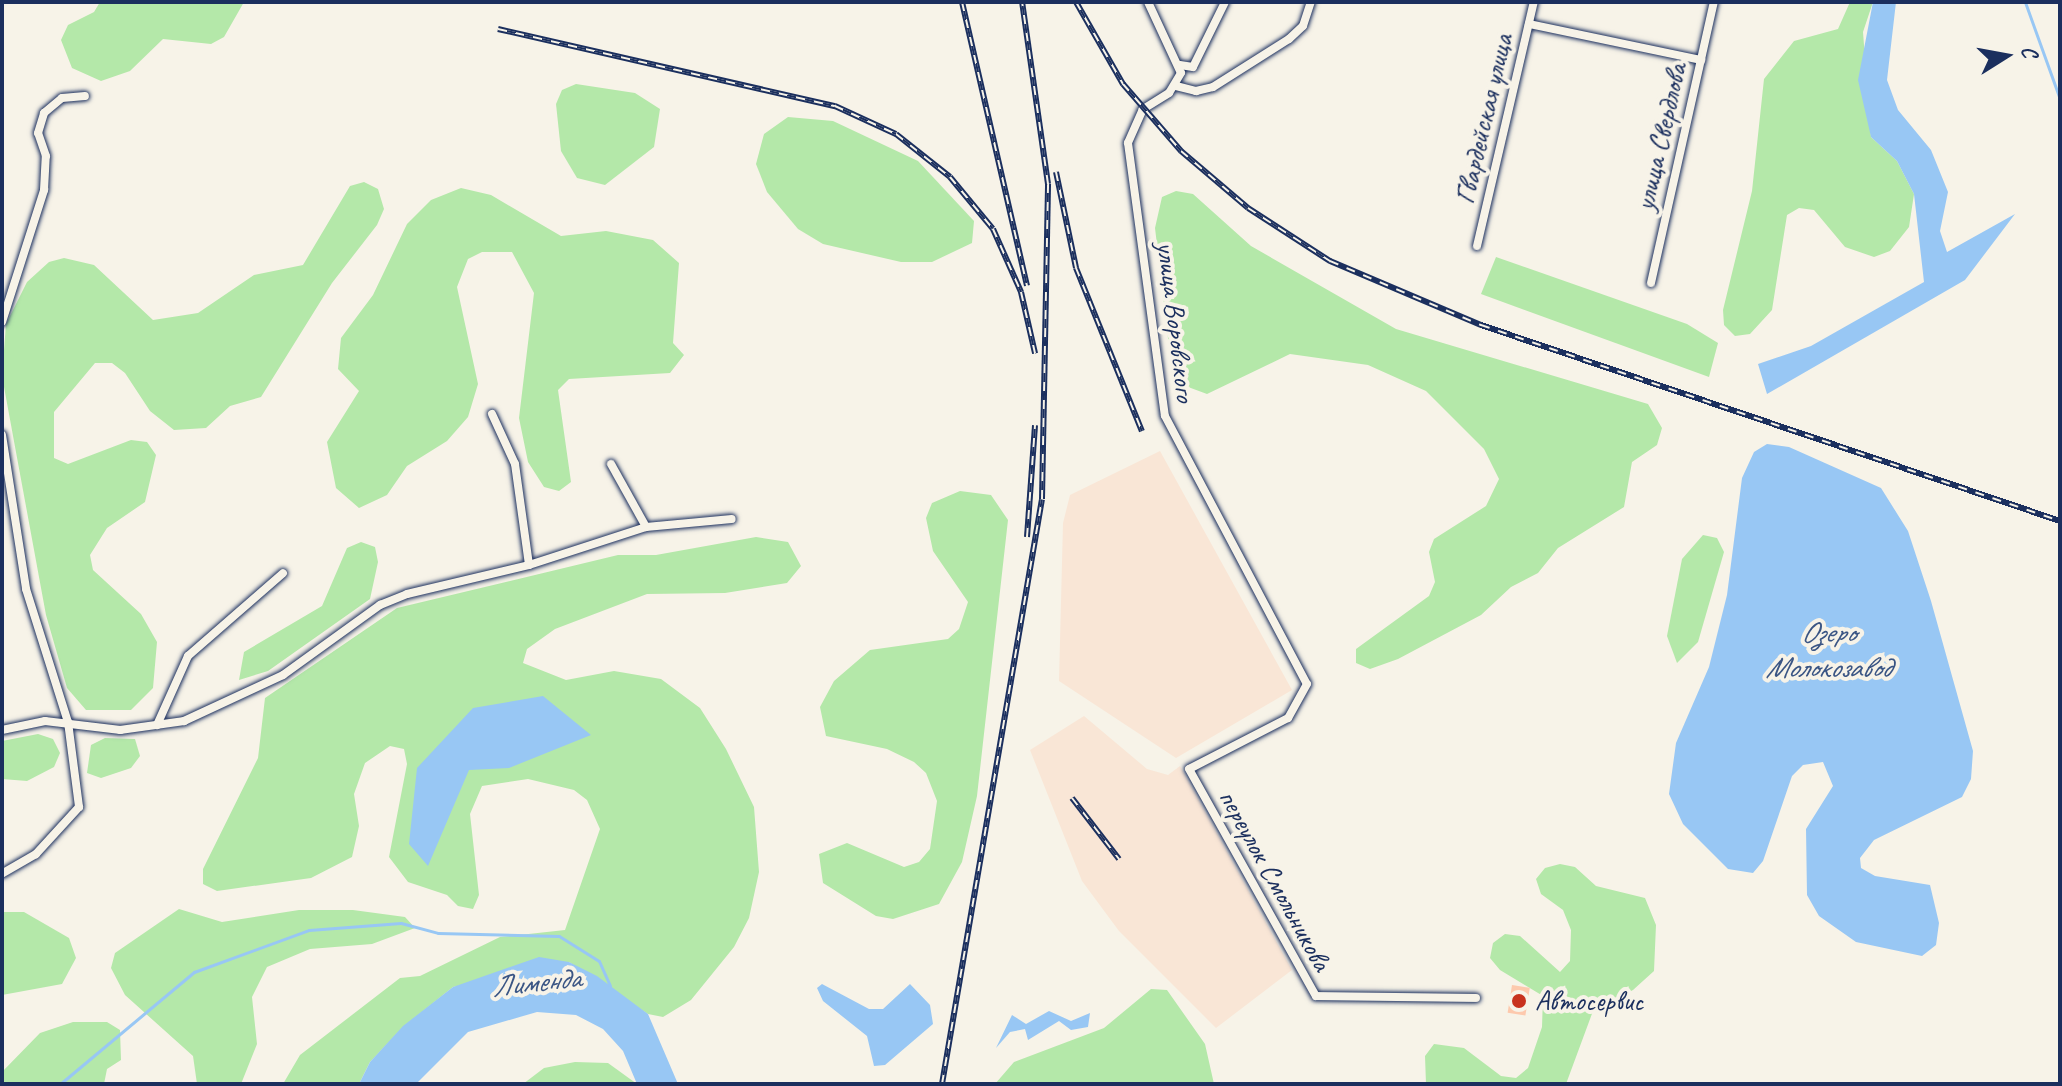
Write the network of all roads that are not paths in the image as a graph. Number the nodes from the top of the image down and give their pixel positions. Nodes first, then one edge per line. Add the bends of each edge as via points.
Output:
1 (1148, 2) edge
2 (1225, 2) edge
3 (1311, 2) edge
4 (1534, 2) edge
5 (1714, 2) edge
6 (1529, 24) junction
7 (1701, 60) junction
8 (1180, 65) junction
9 (1176, 86) junction
10 (85, 96) dead end
11 (1477, 246) dead end
12 (1651, 283) dead end
13 (2, 322) edge
14 (492, 414) dead end
15 (2, 435) edge
16 (611, 464) dead end
17 (732, 519) dead end
18 (646, 527) junction
19 (529, 565) junction
20 (283, 573) dead end
21 (68, 722) junction
22 (157, 725) junction
23 (2, 730) edge
24 (1189, 769) joint
25 (2, 874) edge
26 (1476, 998) dead end

1 - 8 street
2 - 8 street via 1201,57 1193,67
3 - 9 street via 1303,26 1289,39 1213,87 1196,91
4 - 6 street, Гвардейская улица
5 - 7 street, улица Свердлова
6 - 7 street
6 - 11 street, Гвардейская улица
7 - 12 street, улица Свердлова
8 - 9 street
9 - 24 street, улица Воровского via 1143,109 1128,143 1155,370 1172,438 1298,659 1307,684 1288,718
10 - 13 street via 62,98 44,113 38,133 46,156 44,190
14 - 19 street via 515,464
15 - 21 street via 26,589
16 - 18 street
17 - 18 street
18 - 19 street
19 - 22 street via 380,605 283,675 184,721
20 - 22 street via 188,656
21 - 22 street via 120,730
21 - 23 street
21 - 25 street via 79,807 36,854
24 - 26 street, переулок Смольникова via 1316,996

